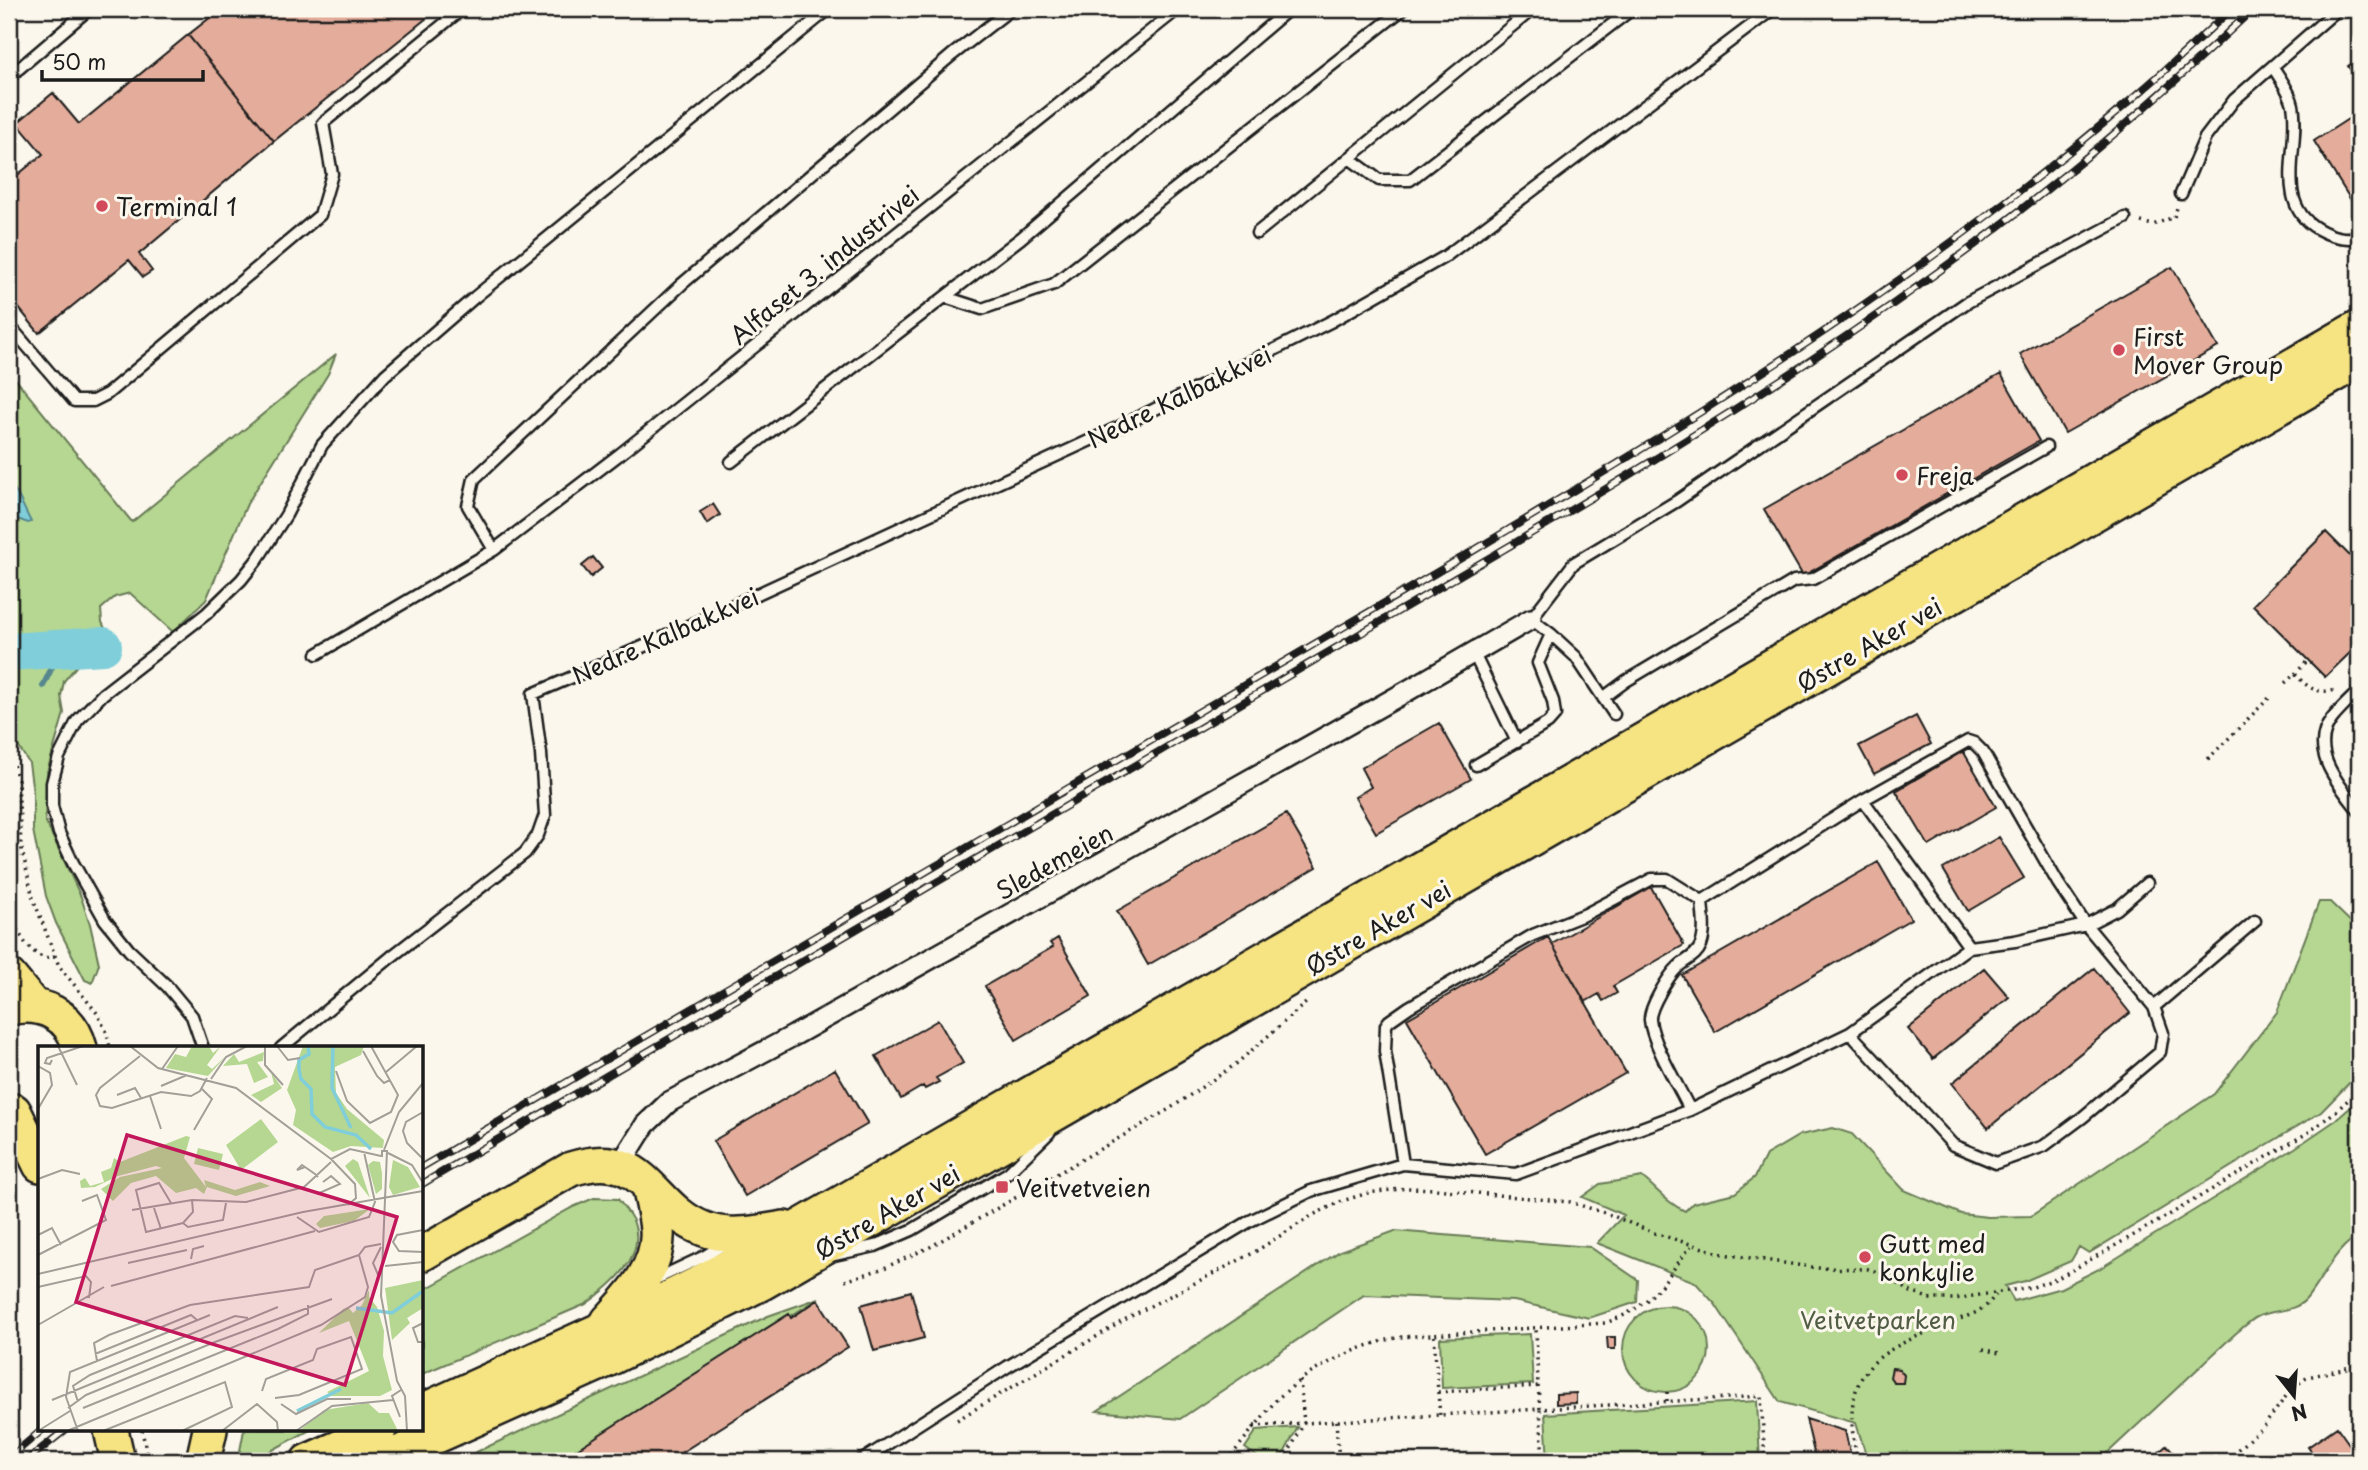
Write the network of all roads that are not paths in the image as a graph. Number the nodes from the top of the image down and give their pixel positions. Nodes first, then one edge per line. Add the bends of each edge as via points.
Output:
1 (89, 9) edge
2 (462, 9) edge
3 (829, 9) edge
4 (1012, 9) edge
5 (1178, 9) edge
6 (1289, 9) edge
7 (1403, 9) edge
8 (1532, 9) edge
9 (1632, 9) edge
10 (1773, 9) edge
11 (2338, 9) edge
12 (2273, 67) junction
13 (9, 77) edge
14 (1349, 158) junction
15 (2181, 194) road end
16 (2125, 218) road end
17 (1257, 233) dead end
18 (2359, 237) edge
19 (945, 297) junction
20 (9, 325) edge
21 (2359, 327) edge
22 (2359, 362) edge
23 (2046, 447) dead end
24 (731, 462) dead end
25 (494, 550) junction
26 (1531, 619) junction
27 (1551, 634) junction
28 (1473, 652) junction
29 (317, 654) dead end
30 (2359, 691) edge
31 (1603, 698) junction
32 (1614, 714) dead end
33 (1517, 742) junction
34 (1476, 765) dead end
35 (1863, 800) junction
36 (2359, 811) edge
37 (2147, 883) dead end
38 (1702, 901) junction
39 (2255, 920) dead end
40 (2086, 925) junction
41 (1969, 947) junction
42 (9, 976) edge
43 (21, 1007) edge
44 (2154, 1007) junction
45 (1850, 1033) junction
46 (79, 1046) edge
47 (202, 1046) edge
48 (283, 1046) edge
49 (21, 1110) edge
50 (1690, 1110) junction
51 (38, 1160) edge
52 (1403, 1164) junction
53 (620, 1165) junction
54 (649, 1186) junction
55 (741, 1233) junction
56 (805, 1241) junction
57 (424, 1253) edge
58 (639, 1285) junction
59 (598, 1331) junction
60 (424, 1410) edge
61 (451, 1430) junction
62 (111, 1432) edge
63 (210, 1432) edge
64 (374, 1432) edge
65 (118, 1461) edge
66 (203, 1461) edge
67 (308, 1461) edge
68 (381, 1461) edge
69 (417, 1461) edge
70 (861, 1461) edge

1 - 13 lane
2 - 20 lane via 323,122 332,174 320,215 107,394 93,401 74,401
3 - 47 lane via 386,375 323,445 286,514 241,580 206,614 93,703 64,742 51,793 54,818 73,863 116,936 192,1016
4 - 25 lane via 682,284 474,479 468,506
5 - 25 lane, Alfaset 3. industrivei
6 - 19 lane via 1021,238
7 - 19 lane via 1054,284 982,309
8 - 14 lane
9 - 14 lane via 1410,180 1379,180
10 - 48 lane, Nedre Kalbakkvei via 1446,256 1332,321 1119,427 533,694 545,815 538,835 525,853
11 - 12 lane
12 - 15 lane via 2234,100 2205,138
12 - 18 lane via 2293,108 2293,200 2317,229 2337,238
14 - 17 lane
16 - 26 lane via 1966,303 1677,501 1574,563
19 - 24 lane
21 - 56 highway, Østre Aker vei
22 - 56 highway, Østre Aker vei via 1083,1096
23 - 31 lane via 1814,579 1794,581
25 - 29 lane, Alfaset 3. industrivei
26 - 27 lane
26 - 28 street, Sledemeien
27 - 31 lane via 1576,657
27 - 33 lane via 1538,663 1555,715
28 - 33 lane
28 - 53 street, Sledemeien via 669,1102 645,1125
30 - 36 lane via 2330,721 2323,750 2327,764
31 - 32 lane
33 - 34 lane
35 - 38 lane
35 - 40 lane via 1968,741 1974,743
35 - 41 lane
37 - 40 lane via 2117,909
38 - 50 lane via 1701,947 1678,967 1650,1018
38 - 52 lane via 1667,879 1652,879 1586,914 1533,935 1389,1021 1385,1051
39 - 44 lane
40 - 41 lane
40 - 44 lane
41 - 45 lane
42 - 43 highway
43 - 46 highway via 58,1014
44 - 45 lane via 2163,1033 2160,1052 2152,1060 2044,1146 1996,1163 1953,1146
45 - 50 lane
49 - 51 highway
50 - 52 lane via 1516,1174
52 - 70 lane via 1311,1191 1250,1221
53 - 54 highway
53 - 57 highway via 598,1163 571,1169
54 - 55 highway via 688,1221 704,1229
54 - 58 highway via 658,1233 654,1257
55 - 56 highway
55 - 58 lane via 705,1256
56 - 59 highway, Østre Aker vei via 699,1283
56 - 61 highway, Østre Aker vei via 660,1335
58 - 59 highway
59 - 60 highway, Østre Aker vei
61 - 68 highway, Østre Aker vei
61 - 69 highway
62 - 65 highway
63 - 66 highway
64 - 67 highway

